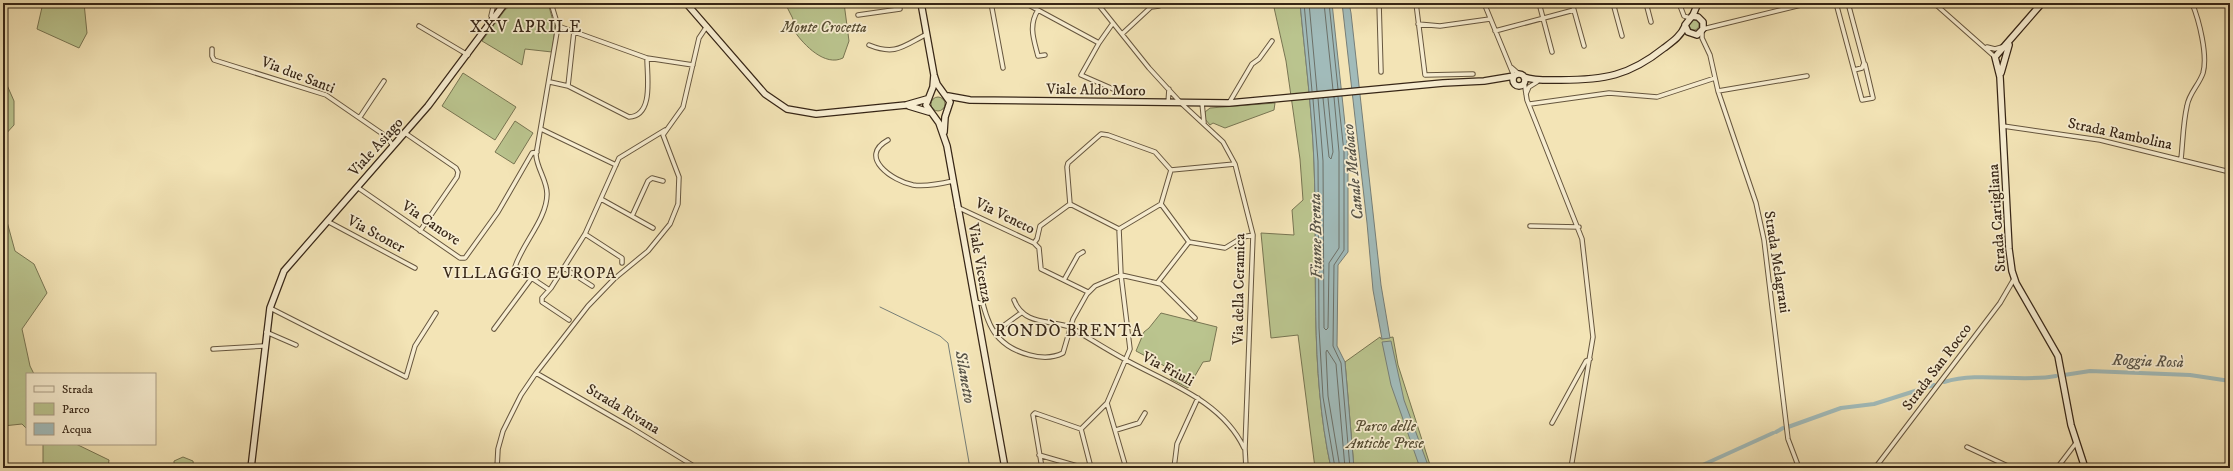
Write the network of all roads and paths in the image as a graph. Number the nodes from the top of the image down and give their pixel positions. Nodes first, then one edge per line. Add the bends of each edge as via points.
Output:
1 (494, 3) edge
2 (505, 3) edge
3 (551, 3) edge
4 (686, 3) edge
5 (899, 3) edge
6 (921, 3) edge
7 (991, 3) edge
8 (1025, 3) edge
9 (1097, 3) edge
10 (1379, 3) edge
11 (1416, 3) edge
12 (1484, 3) edge
13 (1538, 3) edge
14 (1572, 3) edge
15 (1613, 3) edge
16 (1646, 3) edge
17 (1679, 3) edge
18 (1699, 3) edge
19 (1809, 3) edge
20 (1836, 3) edge
21 (1848, 3) edge
22 (1934, 3) edge
23 (2042, 3) edge
24 (2192, 3) edge
25 (1159, 6) dead end
26 (1038, 10) junction
27 (1574, 10) junction
28 (1682, 11) junction
29 (858, 15) dead end
30 (1691, 17) junction
31 (1490, 19) junction
32 (1543, 19) junction
33 (493, 20) junction
34 (1702, 21) junction
35 (1652, 22) dead end
36 (1114, 23) junction
37 (1418, 24) junction
38 (1685, 25) junction
39 (419, 26) dead end
40 (558, 26) junction
41 (707, 26) junction
42 (1713, 26) junction
43 (1702, 30) junction
44 (574, 31) junction
45 (1495, 31) junction
46 (927, 34) junction
47 (1122, 34) junction
48 (1693, 35) junction
49 (1622, 36) dead end
50 (2011, 39) junction
51 (1272, 41) dead end
52 (1674, 41) junction
53 (1704, 42) junction
54 (1099, 43) junction
55 (2007, 44) junction
56 (869, 45) dead end
57 (1982, 45) junction
58 (1584, 46) dead end
59 (212, 49) dead end
60 (1552, 52) dead end
61 (468, 55) junction
62 (1045, 55) dead end
63 (1994, 57) junction
64 (647, 58) junction
65 (1864, 63) junction
66 (693, 65) junction
67 (1510, 66) junction
68 (1004, 68) dead end
69 (1854, 70) junction
70 (1381, 72) dead end
71 (1473, 74) dead end
72 (934, 75) junction
73 (1807, 76) dead end
74 (2000, 77) junction
75 (1715, 78) junction
76 (1502, 79) junction
77 (1521, 79) junction
78 (1547, 80) junction
79 (384, 81) dead end
80 (1484, 81) junction
81 (550, 82) junction
82 (1537, 82) junction
83 (568, 86) junction
84 (1168, 88) junction
85 (1718, 91) junction
86 (1120, 92) dead end
87 (946, 95) junction
88 (1526, 96) junction
89 (929, 97) junction
90 (963, 100) junction
91 (1168, 103) junction
92 (1181, 103) junction
93 (1202, 103) junction
94 (1229, 103) junction
95 (1530, 104) junction
96 (906, 106) junction
97 (948, 110) junction
98 (931, 113) junction
99 (360, 117) junction
100 (1204, 124) junction
101 (2003, 126) junction
102 (541, 129) junction
103 (665, 130) junction
104 (405, 133) junction
105 (944, 134) junction
106 (888, 140) dead end
107 (393, 146) junction
108 (537, 152) junction
109 (2180, 159) junction
110 (1235, 164) junction
111 (616, 165) junction
112 (1171, 170) junction
113 (2230, 172) edge
114 (663, 181) dead end
115 (953, 181) junction
116 (357, 187) junction
117 (601, 199) junction
118 (1070, 204) junction
119 (1161, 204) junction
120 (957, 207) junction
121 (632, 216) junction
122 (327, 221) junction
123 (1530, 226) dead end
124 (1579, 227) junction
125 (653, 228) dead end
126 (1118, 229) junction
127 (420, 230) junction
128 (585, 234) junction
129 (1253, 235) junction
130 (1189, 242) junction
131 (1034, 243) junction
132 (1083, 252) dead end
133 (622, 263) dead end
134 (415, 268) dead end
135 (564, 268) junction
136 (1121, 275) junction
137 (531, 279) junction
138 (2014, 279) junction
139 (1064, 280) junction
140 (1158, 282) junction
141 (592, 286) dead end
142 (548, 289) junction
143 (1088, 292) junction
144 (1014, 300) dead end
145 (975, 302) junction
146 (270, 308) junction
147 (436, 313) dead end
148 (1021, 313) junction
149 (1195, 318) dead end
150 (568, 320) dead end
151 (1070, 328) junction
152 (494, 329) dead end
153 (266, 332) junction
154 (995, 332) junction
155 (296, 345) dead end
156 (264, 346) junction
157 (213, 348) dead end
158 (1590, 359) junction
159 (1126, 360) junction
160 (536, 373) junction
161 (1198, 398) junction
162 (1108, 403) junction
163 (1145, 413) dead end
164 (1552, 423) dead end
165 (1081, 429) junction
166 (1116, 430) junction
167 (2076, 443) junction
168 (1967, 447) dead end
169 (1245, 448) junction
170 (1039, 455) junction
171 (251, 468) edge
172 (497, 468) edge
173 (697, 468) edge
174 (1005, 468) edge
175 (1042, 468) edge
176 (1084, 468) edge
177 (1091, 468) edge
178 (1126, 468) edge
179 (1174, 468) edge
180 (1246, 468) edge
181 (1571, 468) edge
182 (1799, 468) edge
183 (1876, 468) edge
184 (2012, 468) edge
185 (2057, 468) edge
186 (2085, 468) edge

1 - 33 street via 491,16
2 - 33 main road, Viale Asiago
3 - 40 street
4 - 41 main road
5 - 29 street via 900,9
6 - 46 main road, Viale Vicenza
7 - 68 street
8 - 26 street
9 - 36 street, Via della Ceramica
10 - 70 street
11 - 37 street
12 - 31 street
13 - 32 street
14 - 27 street
15 - 49 street
16 - 35 street
17 - 28 street
18 - 30 main road
18 - 34 main road via 1698,12
19 - 42 street
20 - 69 street
21 - 65 street
22 - 57 street, Strada Cartigliana
23 - 50 main road
24 - 109 street via 2197,16 2204,63 2203,73 2187,106
25 - 47 street via 1151,7
26 - 54 street
26 - 62 street via 1031,25 1038,56
27 - 32 street
27 - 58 street
28 - 30 street via 1684,16
28 - 38 street
30 - 34 main road
30 - 38 main road
31 - 37 street via 1440,26
31 - 45 street
32 - 45 street
32 - 60 street
33 - 61 main road, Viale Asiago
34 - 42 street
34 - 43 main road
36 - 47 street, Via della Ceramica
36 - 54 street
37 - 71 street via 1425,75
38 - 48 main road via 1688,32
38 - 52 main road
39 - 61 street
40 - 44 street
40 - 81 street
41 - 66 street via 699,38
41 - 96 main road via 765,94 787,109 816,114
42 - 43 street
43 - 48 main road
43 - 53 street, Strada Melagrani
44 - 64 street
44 - 83 street
45 - 67 street
46 - 56 street via 897,50 880,50
46 - 72 main road, Viale Vicenza
47 - 84 street, Via della Ceramica
48 - 52 main road
48 - 53 street
50 - 55 main road
50 - 74 main road
51 - 94 street via 1259,59 1252,64
52 - 78 main road via 1652,58 1624,73 1593,80
53 - 75 street, Strada Melagrani
54 - 86 street via 1081,75
55 - 57 street via 1995,49
55 - 63 main road
57 - 63 street, Strada Cartigliana
59 - 99 street, Via due Santi via 214,60 326,96
61 - 104 main road, Viale Asiago
63 - 74 main road, Strada Cartigliana
64 - 66 street
64 - 83 street via 646,106 634,117 629,117
65 - 69 street via 1862,68
65 - 69 street via 1873,98 1862,100
66 - 103 street via 683,107
67 - 76 street
67 - 77 street
72 - 87 main road, Viale Vicenza
72 - 89 main road, Viale Vicenza
73 - 85 street
74 - 101 main road, Strada Cartigliana
75 - 85 street, Strada Melagrani
75 - 95 street via 1657,96 1609,93
76 - 77 main road
76 - 80 main road
77 - 78 main road
77 - 80 main road via 1514,83
77 - 82 main road
77 - 88 street
78 - 82 main road
79 - 99 street
80 - 94 main road, Viale Aldo Moro
81 - 83 street
81 - 102 street
82 - 88 street via 1529,87
84 - 91 street
84 - 92 street, Via della Ceramica
85 - 182 street, Strada Melagrani via 1756,203 1764,240 1788,439
87 - 89 main road via 937,92
87 - 90 main road, Viale Aldo Moro
87 - 97 main road, Viale Vicenza
88 - 95 street
89 - 96 main road
89 - 98 main road, Viale Vicenza via 926,106
90 - 91 main road, Viale Aldo Moro
90 - 97 main road
91 - 92 main road, Viale Aldo Moro
92 - 93 main road, Viale Aldo Moro
92 - 100 street, Via della Ceramica
93 - 94 main road, Viale Aldo Moro
93 - 100 street
95 - 124 street
96 - 98 main road
97 - 98 main road via 941,116
97 - 105 main road, Viale Vicenza
98 - 105 main road, Viale Vicenza
99 - 107 street, Via due Santi via 387,137
100 - 110 street, Via della Ceramica via 1223,142
101 - 109 street, Strada Rambolina via 2100,140
101 - 138 main road, Strada Cartigliana via 2008,230
102 - 108 street
102 - 111 street
103 - 111 street via 620,156
103 - 160 street via 664,141 679,177 678,204 670,224 648,251 614,279 588,306
104 - 107 main road, Viale Asiago
104 - 127 street via 456,168 458,172
105 - 115 main road, Viale Vicenza
106 - 115 street via 878,149 875,157 877,164 901,180 926,186
107 - 116 main road, Viale Asiago
108 - 127 street, Via Canove via 532,153 503,204 467,257 460,258
108 - 137 street via 537,165 547,196 533,232 515,267
109 - 113 street, Strada Rambolina
110 - 112 street
110 - 129 street, Via della Ceramica
111 - 117 street
112 - 118 street via 1155,152 1101,134 1067,167
112 - 119 street
114 - 121 street via 652,178 648,181
115 - 120 main road, Viale Vicenza
116 - 122 main road, Viale Asiago
116 - 127 street, Via Canove
117 - 121 street
117 - 128 street
118 - 126 street
118 - 131 street via 1040,226
119 - 126 street
119 - 130 street
120 - 131 street, Via Veneto
120 - 145 main road, Viale Vicenza
121 - 125 street
122 - 134 street, Via Stoner
122 - 146 main road, Viale Asiago via 284,271
123 - 124 street
124 - 158 street via 1592,330
126 - 136 street
128 - 133 street via 622,258
128 - 135 street
129 - 130 street via 1243,237 1225,248
129 - 169 street, Via della Ceramica
130 - 140 street
131 - 139 street, Via Veneto via 1039,248 1041,269
132 - 139 street via 1078,255
135 - 141 street
135 - 142 street
136 - 140 street
136 - 143 street
136 - 159 street via 1130,349
137 - 142 street
137 - 152 street
138 - 167 main road, Strada Cartigliana via 2058,356
138 - 183 street, Strada San Rocco via 2000,303
139 - 143 street, Via Veneto
140 - 149 street
142 - 150 street via 542,302
143 - 151 street
144 - 148 street
145 - 154 street via 983,304 988,323
145 - 174 main road, Viale Vicenza
146 - 147 street via 406,377 415,346
146 - 153 main road, Viale Asiago
148 - 151 street, Via Friuli via 1038,321
148 - 154 street
151 - 154 street via 1063,353 1056,356 1037,356 1015,350
151 - 159 street, Via Friuli
153 - 155 street
153 - 156 main road, Viale Asiago
156 - 157 street
156 - 171 main road, Viale Asiago
158 - 164 street via 1586,361
158 - 181 street
159 - 161 street, Via Friuli
159 - 162 street
160 - 172 street via 502,431
160 - 173 street, Strada Rivana
161 - 169 street, Via Friuli via 1225,420
161 - 179 street via 1177,444
162 - 165 street
162 - 166 street
163 - 166 street via 1139,423
165 - 170 street via 1038,413 1033,415
165 - 177 street
166 - 178 street
167 - 185 street
167 - 186 main road, Strada Cartigliana
168 - 184 street
169 - 180 street, Via della Ceramica
170 - 175 street
170 - 176 street

